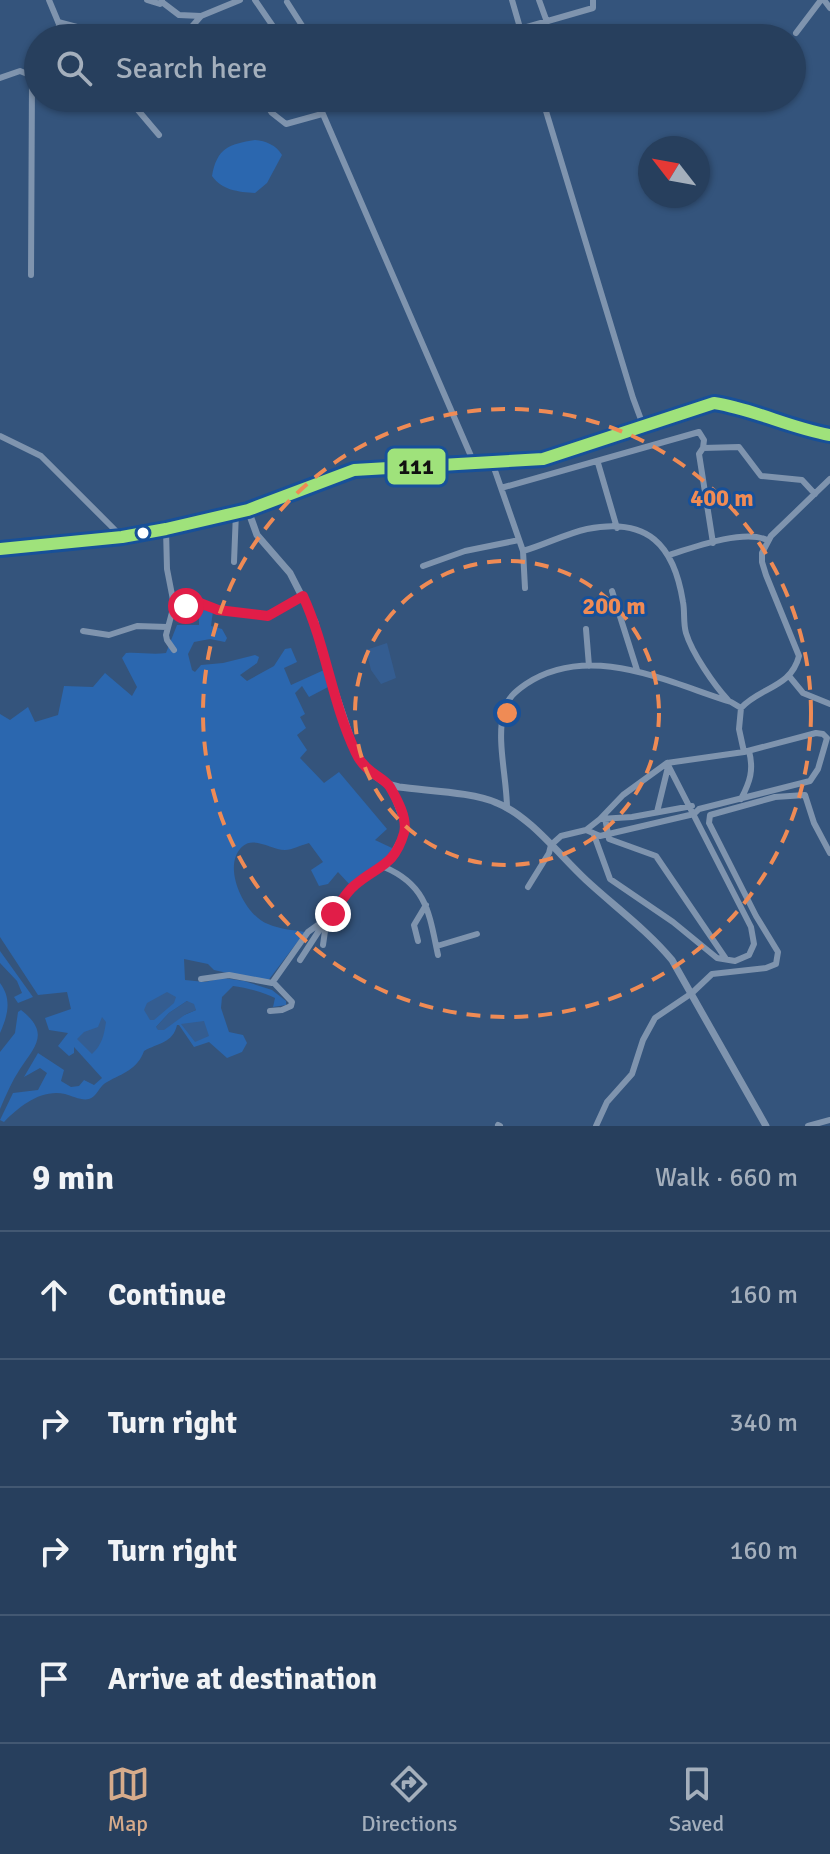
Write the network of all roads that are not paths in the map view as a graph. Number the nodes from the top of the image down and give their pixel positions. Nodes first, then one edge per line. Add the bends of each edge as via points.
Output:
1 (49, 0) edge
2 (147, 0) edge
3 (240, 0) edge
4 (255, 0) edge
5 (512, 0) edge
6 (539, 0) edge
7 (593, 0) edge
8 (822, 0) edge
9 (162, 1) edge
10 (287, 2) edge
11 (830, 8) edge
12 (201, 16) junction
13 (58, 22) joint
14 (547, 22) junction
15 (66, 24) edge
16 (194, 24) edge
17 (271, 24) edge
18 (303, 24) edge
19 (519, 24) edge
20 (539, 24) edge
21 (803, 24) edge
22 (24, 73) edge
23 (0, 78) edge
24 (32, 112) edge
25 (140, 112) edge
26 (271, 112) edge
27 (546, 112) edge
28 (322, 114) joint
29 (159, 135) dead end
30 (31, 275) dead end
31 (643, 425) junction
32 (830, 435) edge
33 (0, 436) edge
34 (703, 448) junction
35 (492, 462) junction
36 (474, 463) junction
37 (598, 463) junction
38 (830, 479) edge
39 (501, 488) junction
40 (815, 494) junction
41 (248, 510) junction
42 (236, 512) junction
43 (617, 528) junction
44 (166, 529) junction
45 (122, 537) junction
46 (519, 540) junction
47 (767, 540) junction
48 (713, 543) junction
49 (0, 549) edge
50 (523, 551) junction
51 (669, 555) junction
52 (234, 562) dead end
53 (423, 566) dead end
54 (525, 588) dead end
55 (612, 591) dead end
56 (303, 596) junction
57 (174, 605) junction
58 (167, 627) junction
59 (586, 629) dead end
60 (83, 631) dead end
61 (174, 650) dead end
62 (589, 666) junction
63 (637, 670) junction
64 (789, 676) junction
65 (731, 702) junction
66 (829, 705) edge
67 (741, 708) junction
68 (746, 752) junction
69 (668, 765) junction
70 (389, 784) junction
71 (741, 799) junction
72 (690, 805) junction
73 (507, 808) junction
74 (657, 812) junction
75 (696, 812) junction
76 (602, 818) junction
77 (586, 830) junction
78 (594, 834) junction
79 (607, 835) junction
80 (551, 845) junction
81 (830, 853) edge
82 (384, 867) junction
83 (528, 887) dead end
84 (426, 905) junction
85 (327, 919) junction
86 (477, 934) dead end
87 (418, 941) dead end
88 (323, 945) dead end
89 (437, 946) junction
90 (438, 955) dead end
91 (300, 960) dead end
92 (727, 960) junction
93 (201, 979) dead end
94 (273, 982) junction
95 (692, 993) junction
96 (270, 1011) dead end
97 (830, 1120) edge
98 (596, 1126) edge
99 (766, 1126) edge
100 (808, 1126) edge

1 - 13 street
2 - 9 street
3 - 12 street
4 - 17 street
5 - 19 street
6 - 14 street
7 - 14 street via 592,9
8 - 11 street
8 - 21 street
9 - 12 street via 186,18
10 - 18 street
12 - 16 street
13 - 15 street
14 - 20 street
22 - 23 street
24 - 30 street
25 - 29 street
26 - 28 street via 286,124
27 - 31 street
28 - 36 street
31 - 32 main road via 714,403
31 - 35 main road via 543,459
33 - 45 street via 41,456
34 - 37 street via 699,432
34 - 40 street via 739,447 761,476 802,480
34 - 48 street via 699,454
35 - 36 main road
35 - 39 street
36 - 41 main road via 354,470
37 - 39 street
37 - 43 street
38 - 40 street
39 - 46 street
40 - 47 street
41 - 42 main road
41 - 56 street via 257,535
42 - 44 main road
42 - 52 street
43 - 50 street via 586,529
43 - 51 street via 649,536
44 - 45 main road
44 - 57 street
45 - 49 main road
46 - 50 street
46 - 53 street
47 - 48 street
47 - 64 street via 762,562 799,656
48 - 51 street
50 - 54 street
51 - 65 street via 679,581 686,634
55 - 63 street
56 - 57 street via 268,616 200,603
56 - 70 street via 356,754 368,771
57 - 58 street
58 - 60 street via 137,626 109,635
58 - 61 street
59 - 62 street
62 - 63 street
62 - 73 street via 537,677 507,702 501,727
63 - 65 street
64 - 66 street via 803,693
64 - 67 street
65 - 67 street
67 - 68 street via 739,729
68 - 69 street
68 - 71 street via 753,768
68 - 71 street via 816,733 827,738 810,781
69 - 72 street
69 - 74 street
69 - 76 street via 623,795
70 - 73 street via 494,801
70 - 82 street via 405,829
71 - 75 street
72 - 74 street
72 - 75 street
73 - 80 street
74 - 76 street
75 - 79 street
75 - 92 street via 755,938 749,955
76 - 77 street
76 - 79 street
77 - 78 street
77 - 80 street via 561,836
78 - 79 street
78 - 92 street via 607,877 710,954
79 - 92 street via 656,856
80 - 83 street
80 - 95 street via 659,945
81 - 95 street via 802,794 710,815 709,823 779,956 772,966 712,974
82 - 84 street via 413,883
82 - 85 street via 352,888
84 - 87 street via 414,925
84 - 89 street
85 - 88 street
85 - 91 street
85 - 94 street via 301,940
86 - 89 street
89 - 90 street
93 - 94 street via 229,975
94 - 96 street via 292,1002
95 - 98 street via 651,1022 632,1074 607,1102
95 - 99 street
97 - 100 street

